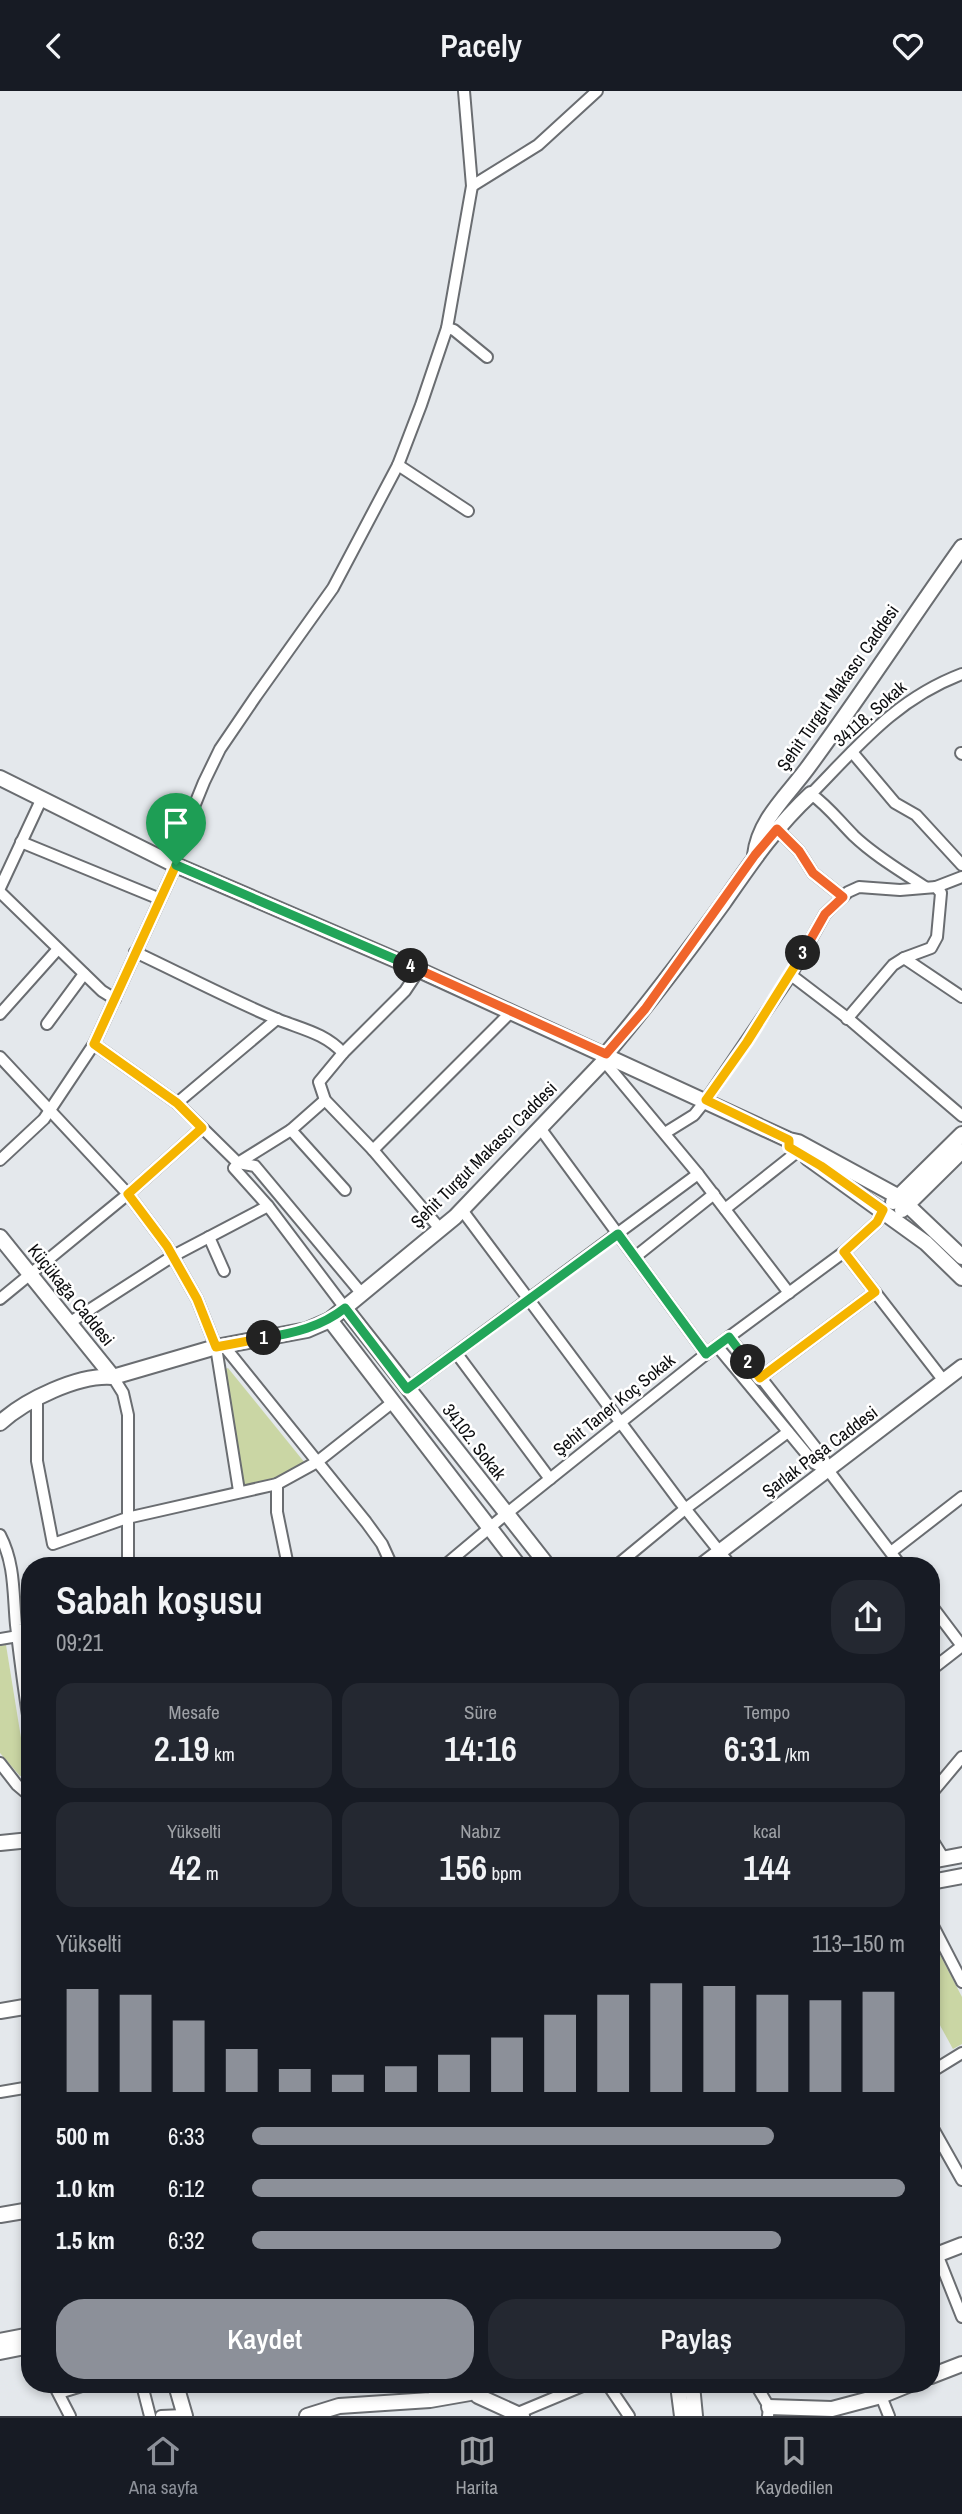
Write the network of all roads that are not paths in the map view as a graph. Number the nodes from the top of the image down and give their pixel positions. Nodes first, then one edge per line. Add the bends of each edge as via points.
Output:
1 (464, 91) edge
2 (597, 91) edge
3 (472, 185) junction
4 (447, 328) junction
5 (487, 357) dead end
6 (398, 465) junction
7 (468, 511) dead end
8 (962, 547) edge
9 (962, 674) edge
10 (852, 752) junction
11 (0, 778) edge
12 (811, 794) junction
13 (42, 798) junction
14 (777, 829) junction
15 (21, 842) junction
16 (755, 855) junction
17 (174, 864) junction
18 (962, 865) edge
19 (5, 867) edge
20 (962, 877) edge
21 (930, 887) junction
22 (0, 890) edge
23 (843, 897) junction
24 (160, 899) junction
25 (58, 949) junction
26 (135, 952) junction
27 (904, 958) junction
28 (419, 970) junction
29 (84, 974) junction
30 (791, 975) junction
31 (962, 997) edge
32 (114, 999) junction
33 (511, 1012) junction
34 (0, 1014) edge
35 (277, 1019) junction
36 (848, 1019) junction
37 (47, 1024) dead end
38 (94, 1044) junction
39 (343, 1053) junction
40 (0, 1057) edge
41 (605, 1058) junction
42 (325, 1100) junction
43 (706, 1100) junction
44 (177, 1103) junction
45 (48, 1111) junction
46 (962, 1116) edge
47 (202, 1128) junction
48 (540, 1128) junction
49 (290, 1130) junction
50 (665, 1132) junction
51 (962, 1134) edge
52 (793, 1146) junction
53 (373, 1150) junction
54 (962, 1151) edge
55 (0, 1160) edge
56 (238, 1163) junction
57 (698, 1174) junction
58 (345, 1190) dead end
59 (714, 1193) junction
60 (128, 1194) junction
61 (903, 1201) junction
62 (268, 1206) junction
63 (725, 1209) junction
64 (462, 1210) junction
65 (884, 1217) junction
66 (441, 1230) junction
67 (618, 1234) junction
68 (0, 1237) edge
69 (209, 1237) junction
70 (844, 1252) junction
71 (173, 1256) junction
72 (635, 1257) junction
73 (962, 1257) edge
74 (224, 1271) dead end
75 (30, 1275) junction
76 (962, 1278) edge
77 (875, 1292) junction
78 (789, 1293) junction
79 (362, 1294) junction
80 (530, 1298) junction
81 (0, 1299) edge
82 (345, 1308) junction
83 (330, 1320) junction
84 (69, 1323) junction
85 (729, 1337) junction
86 (717, 1346) junction
87 (220, 1347) junction
88 (457, 1354) junction
89 (706, 1354) junction
90 (962, 1367) edge
91 (113, 1377) junction
92 (760, 1378) junction
93 (944, 1381) junction
94 (407, 1389) junction
95 (37, 1399) junction
96 (393, 1402) junction
97 (621, 1422) junction
98 (0, 1423) edge
99 (788, 1432) junction
100 (317, 1462) junction
101 (828, 1470) junction
102 (550, 1479) junction
103 (277, 1484) junction
104 (239, 1491) junction
105 (962, 1497) edge
106 (685, 1509) junction
107 (506, 1514) junction
108 (127, 1518) junction
109 (489, 1529) junction
110 (0, 1535) edge
111 (720, 1552) junction
112 (128, 1557) edge
113 (286, 1557) edge
114 (388, 1557) edge
115 (455, 1557) edge
116 (512, 1557) edge
117 (541, 1557) edge
118 (626, 1557) edge
119 (713, 1557) edge
120 (724, 1557) edge
121 (891, 1557) edge
122 (898, 1557) edge
123 (940, 1617) edge
124 (18, 1636) junction
125 (21, 1636) edge
126 (0, 1639) edge
127 (962, 1646) edge
128 (21, 1659) edge
129 (940, 1663) edge
130 (962, 1757) edge
131 (0, 1763) edge
132 (940, 1783) edge
133 (21, 1788) edge
134 (21, 1841) edge
135 (0, 1843) edge
136 (962, 1855) edge
137 (940, 1860) edge
138 (962, 1876) edge
139 (940, 1880) edge
140 (940, 1938) edge
141 (942, 1941) joint
142 (962, 1982) edge
143 (21, 2007) edge
144 (0, 2011) edge
145 (962, 2053) edge
146 (940, 2066) edge
147 (21, 2088) edge
148 (0, 2092) edge
149 (940, 2141) edge
150 (942, 2144) joint
151 (962, 2180) edge
152 (21, 2212) edge
153 (0, 2215) edge
154 (962, 2245) edge
155 (940, 2254) edge
156 (940, 2269) edge
157 (962, 2317) edge
158 (0, 2341) edge
159 (21, 2343) edge
160 (21, 2346) edge
161 (0, 2352) edge
162 (962, 2364) edge
163 (940, 2373) edge
164 (58, 2393) edge
165 (144, 2393) edge
166 (179, 2393) edge
167 (186, 2393) edge
168 (462, 2393) edge
169 (480, 2393) edge
170 (567, 2393) edge
171 (613, 2393) edge
172 (679, 2393) edge
173 (693, 2393) edge
174 (760, 2393) edge
175 (889, 2393) edge
176 (881, 2396) junction
177 (341, 2411) edge
178 (768, 2411) edge
179 (517, 2415) edge
180 (70, 2416) edge
181 (150, 2416) edge
182 (161, 2416) edge
183 (187, 2416) edge
184 (307, 2416) edge
185 (629, 2416) edge
186 (682, 2416) edge
187 (695, 2416) edge
188 (888, 2416) edge

1 - 3 street
2 - 3 street via 538,145
3 - 4 street
4 - 5 street
4 - 6 street
6 - 7 street
6 - 17 street via 333,588 220,749
8 - 16 street, Şehit Turgut Makascı Caddesi via 770,815 757,837
9 - 10 street, 34118. Sokak via 912,698
10 - 12 street, 34118. Sokak
10 - 18 street via 895,803 916,815
11 - 13 street
12 - 14 street, Şehit Turgut Makascı Caddesi
12 - 21 street via 854,836
13 - 15 street
13 - 17 street
14 - 16 street, Şehit Turgut Makascı Caddesi
14 - 23 street via 813,873
15 - 19 street
15 - 24 street
16 - 41 street, Şehit Turgut Makascı Caddesi
17 - 24 street
17 - 28 street
19 - 22 street
20 - 21 street
21 - 23 street via 859,887
21 - 27 street via 942,893 937,937 931,948
22 - 25 street
23 - 30 street via 825,914
24 - 26 street
25 - 29 street
25 - 34 street
26 - 32 street
26 - 35 street
27 - 31 street
27 - 36 street via 892,965
28 - 33 street
28 - 39 street via 400,997
29 - 32 street
29 - 37 street
30 - 36 street
30 - 43 street
32 - 38 street
33 - 41 street
33 - 53 street
35 - 39 street via 321,1035
35 - 44 street
36 - 46 street
38 - 44 street
38 - 45 street
39 - 42 street via 319,1082
40 - 45 street
41 - 43 street
41 - 48 street, Şehit Turgut Makascı Caddesi
41 - 50 street
42 - 49 street
42 - 53 street
43 - 50 street via 694,1115
43 - 52 street
44 - 47 street
45 - 55 street
45 - 60 street
47 - 56 street
47 - 60 street
48 - 64 street, Şehit Turgut Makascı Caddesi
48 - 67 street
49 - 56 street
49 - 58 street
50 - 57 street
51 - 61 street
52 - 61 street via 798,1142
52 - 63 street
52 - 65 street
53 - 66 street
54 - 61 street
56 - 62 street via 234,1168
56 - 79 street via 255,1166
57 - 59 street
57 - 67 street
59 - 63 street
59 - 72 street
60 - 71 street
60 - 75 street
61 - 65 street
61 - 73 street
62 - 69 street
62 - 82 street
63 - 78 street
64 - 66 street, Şehit Turgut Makascı Caddesi
64 - 80 street
65 - 70 street, Şehit Taner Koç Sokak
65 - 76 street via 926,1243
66 - 79 street, Şehit Turgut Makascı Caddesi
67 - 72 street
67 - 80 street
68 - 75 street, Küçükağa Caddesi
69 - 71 street
69 - 74 street
70 - 77 street
70 - 78 street, Şehit Taner Koç Sokak
71 - 84 street
71 - 87 street
72 - 89 street
75 - 81 street
75 - 84 street, Küçükağa Caddesi
77 - 92 street
77 - 93 street
78 - 85 street, Şehit Taner Koç Sokak
79 - 82 street, Şehit Turgut Makascı Caddesi
80 - 88 street
80 - 97 street
82 - 83 street, Şehit Turgut Makascı Caddesi
82 - 94 street, 34102. Sokak
83 - 87 street, Şehit Turgut Makascı Caddesi via 298,1332
83 - 96 street
84 - 91 street, Küçükağa Caddesi
85 - 86 street, Şehit Taner Koç Sokak
85 - 92 street
86 - 89 street, Şehit Taner Koç Sokak
86 - 99 street
87 - 91 street, Şehit Turgut Makascı Caddesi
87 - 100 street
87 - 104 street
88 - 94 street
88 - 102 street
89 - 97 street, Şehit Taner Koç Sokak
90 - 93 street, Şarlak Paşa Caddesi
91 - 95 street, Şehit Turgut Makascı Caddesi via 84,1379
91 - 108 street via 128,1415
92 - 101 street via 823,1457
93 - 101 street, Şarlak Paşa Caddesi
94 - 107 street, 34102. Sokak
95 - 98 street, Şehit Turgut Makascı Caddesi
95 - 108 street via 37,1461 53,1544
96 - 100 street
96 - 109 street
97 - 102 street, Şehit Taner Koç Sokak
97 - 106 street
99 - 101 street via 814,1463
99 - 106 street
100 - 103 street
100 - 114 street via 382,1543
101 - 111 street, Şarlak Paşa Caddesi
101 - 121 street
102 - 107 street, Şehit Taner Koç Sokak
103 - 104 street
103 - 113 street
104 - 108 street
105 - 122 street
106 - 111 street
106 - 118 street
107 - 109 street, Şehit Taner Koç Sokak
107 - 117 street, 34102. Sokak
108 - 112 street
109 - 115 street, Şehit Taner Koç Sokak
109 - 116 street
110 - 124 street via 13,1568
111 - 119 street, Şarlak Paşa Caddesi
111 - 120 street
123 - 127 street
124 - 125 street
124 - 126 street
124 - 128 street
127 - 129 street
130 - 132 street
131 - 133 street
134 - 135 street
136 - 137 street
138 - 139 street
140 - 141 street
141 - 142 street
143 - 144 street
145 - 146 street
147 - 148 street
149 - 150 street
150 - 151 street
152 - 153 street
154 - 155 street
156 - 157 street
158 - 159 street
160 - 161 street
162 - 163 street
164 - 180 street
165 - 181 street
166 - 183 street
167 - 183 street
168 - 177 street
169 - 179 street
170 - 179 street
171 - 185 street
172 - 186 street
173 - 187 street
174 - 178 street
175 - 176 street
176 - 178 street via 823,2410
176 - 188 street
177 - 184 street
182 - 183 street

